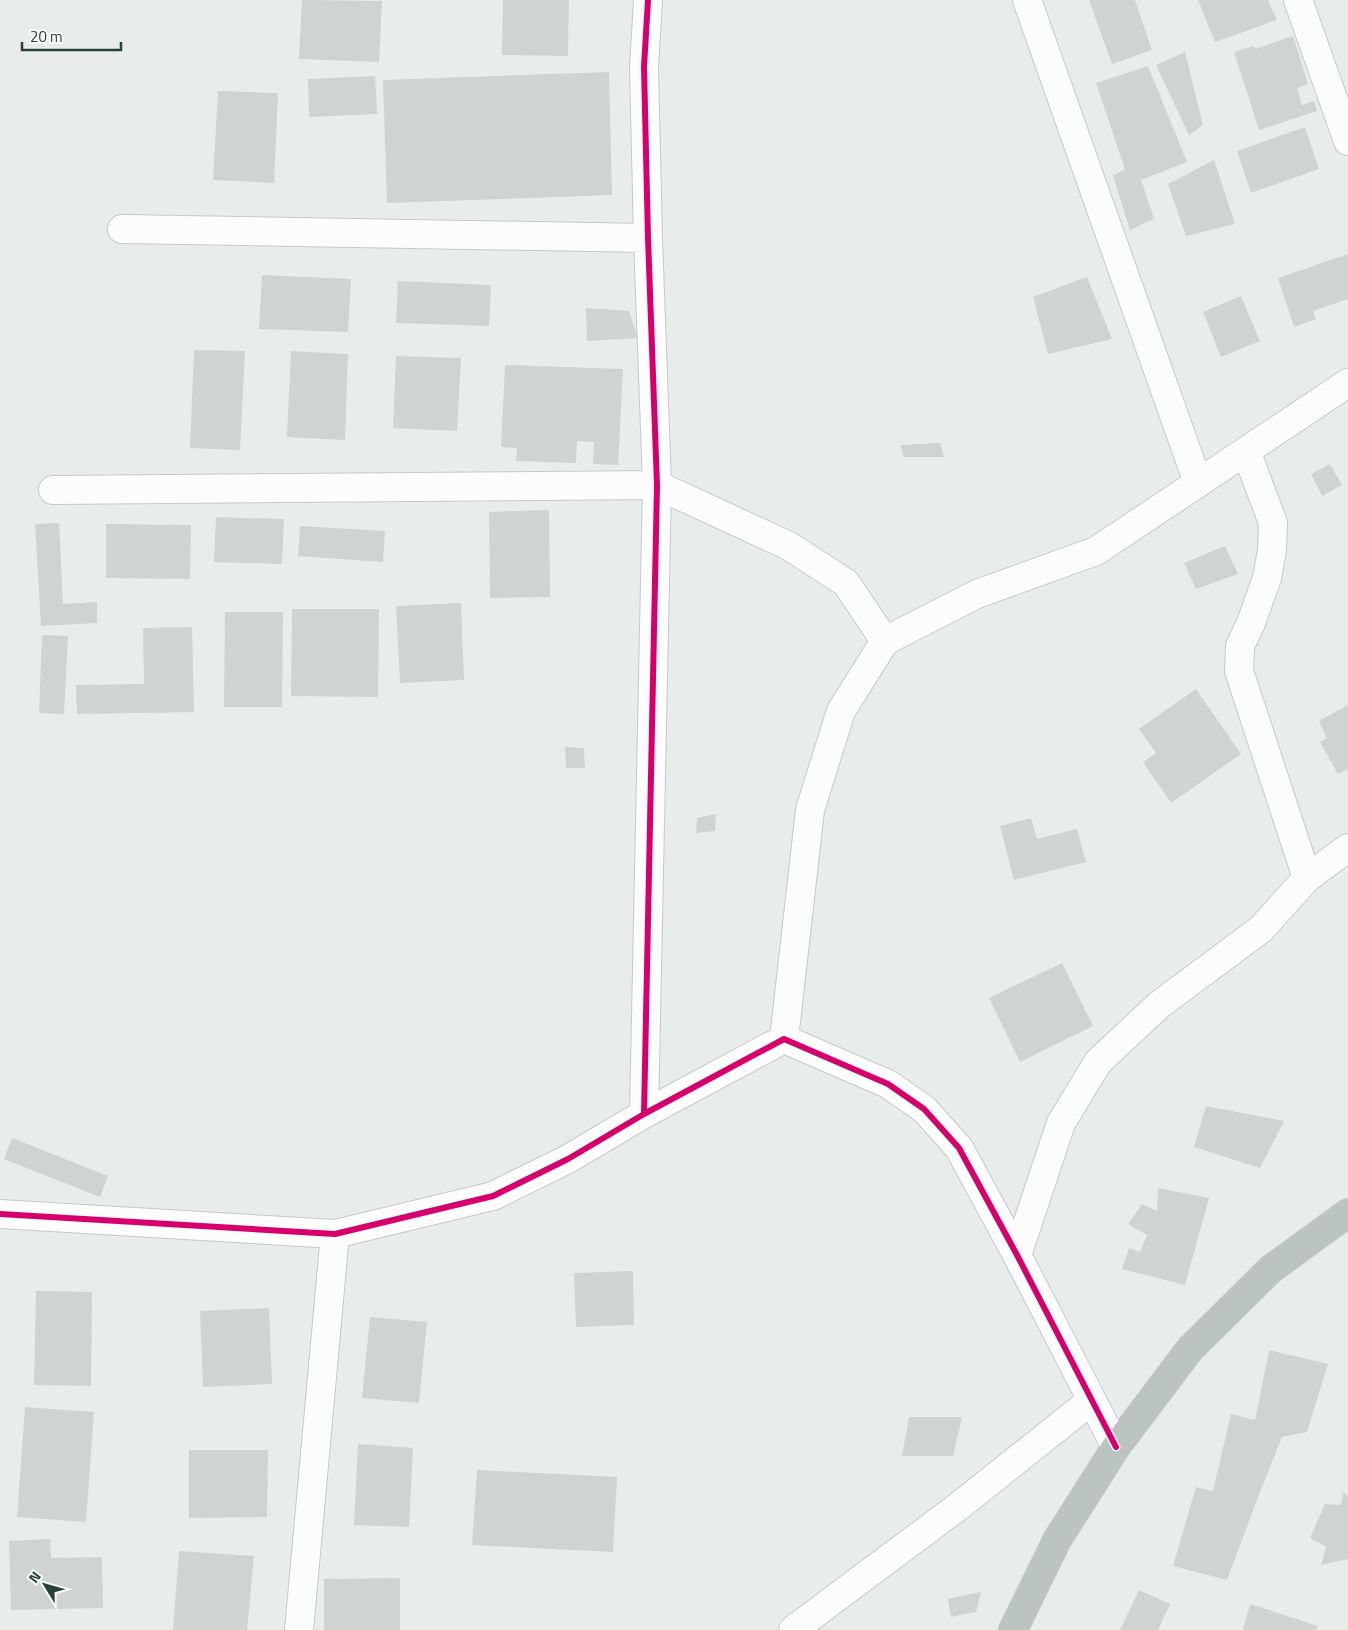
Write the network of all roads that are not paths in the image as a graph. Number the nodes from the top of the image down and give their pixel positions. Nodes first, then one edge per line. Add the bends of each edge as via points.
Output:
1 (648, 0) edge
2 (1027, 0) edge
3 (1298, 0) edge
4 (1348, 141) edge
5 (122, 230) dead end
6 (648, 238) junction
7 (1348, 383) edge
8 (1246, 451) junction
9 (1198, 483) junction
10 (657, 485) junction
11 (53, 490) dead end
12 (885, 641) junction
13 (1348, 848) edge
14 (1307, 878) junction
15 (784, 1039) junction
16 (644, 1114) junction
17 (0, 1214) edge
18 (1348, 1214) edge
19 (334, 1234) junction
20 (1017, 1255) junction
21 (1092, 1400) junction
22 (1116, 1447) junction
23 (299, 1630) edge
24 (794, 1630) edge
25 (1013, 1630) edge

1 - 6 street via 644,67
2 - 9 street
3 - 4 street
5 - 6 street
6 - 10 street
7 - 8 street
8 - 9 street
8 - 14 street via 1273,523 1267,578 1240,646 1240,671
9 - 12 street via 1096,551 977,594
10 - 11 street
10 - 12 street via 789,546 846,583
10 - 16 street
12 - 15 street via 841,711 810,810
13 - 14 street
14 - 20 street via 1261,928 1160,1005 1098,1062 1061,1123
15 - 16 street
15 - 20 street via 888,1084 924,1109 959,1148
16 - 19 street via 568,1159 493,1196
17 - 19 street
18 - 22 highway via 1271,1269 1190,1349
19 - 23 street
20 - 21 street
21 - 22 street
21 - 24 street via 959,1506
22 - 25 highway via 1057,1540

